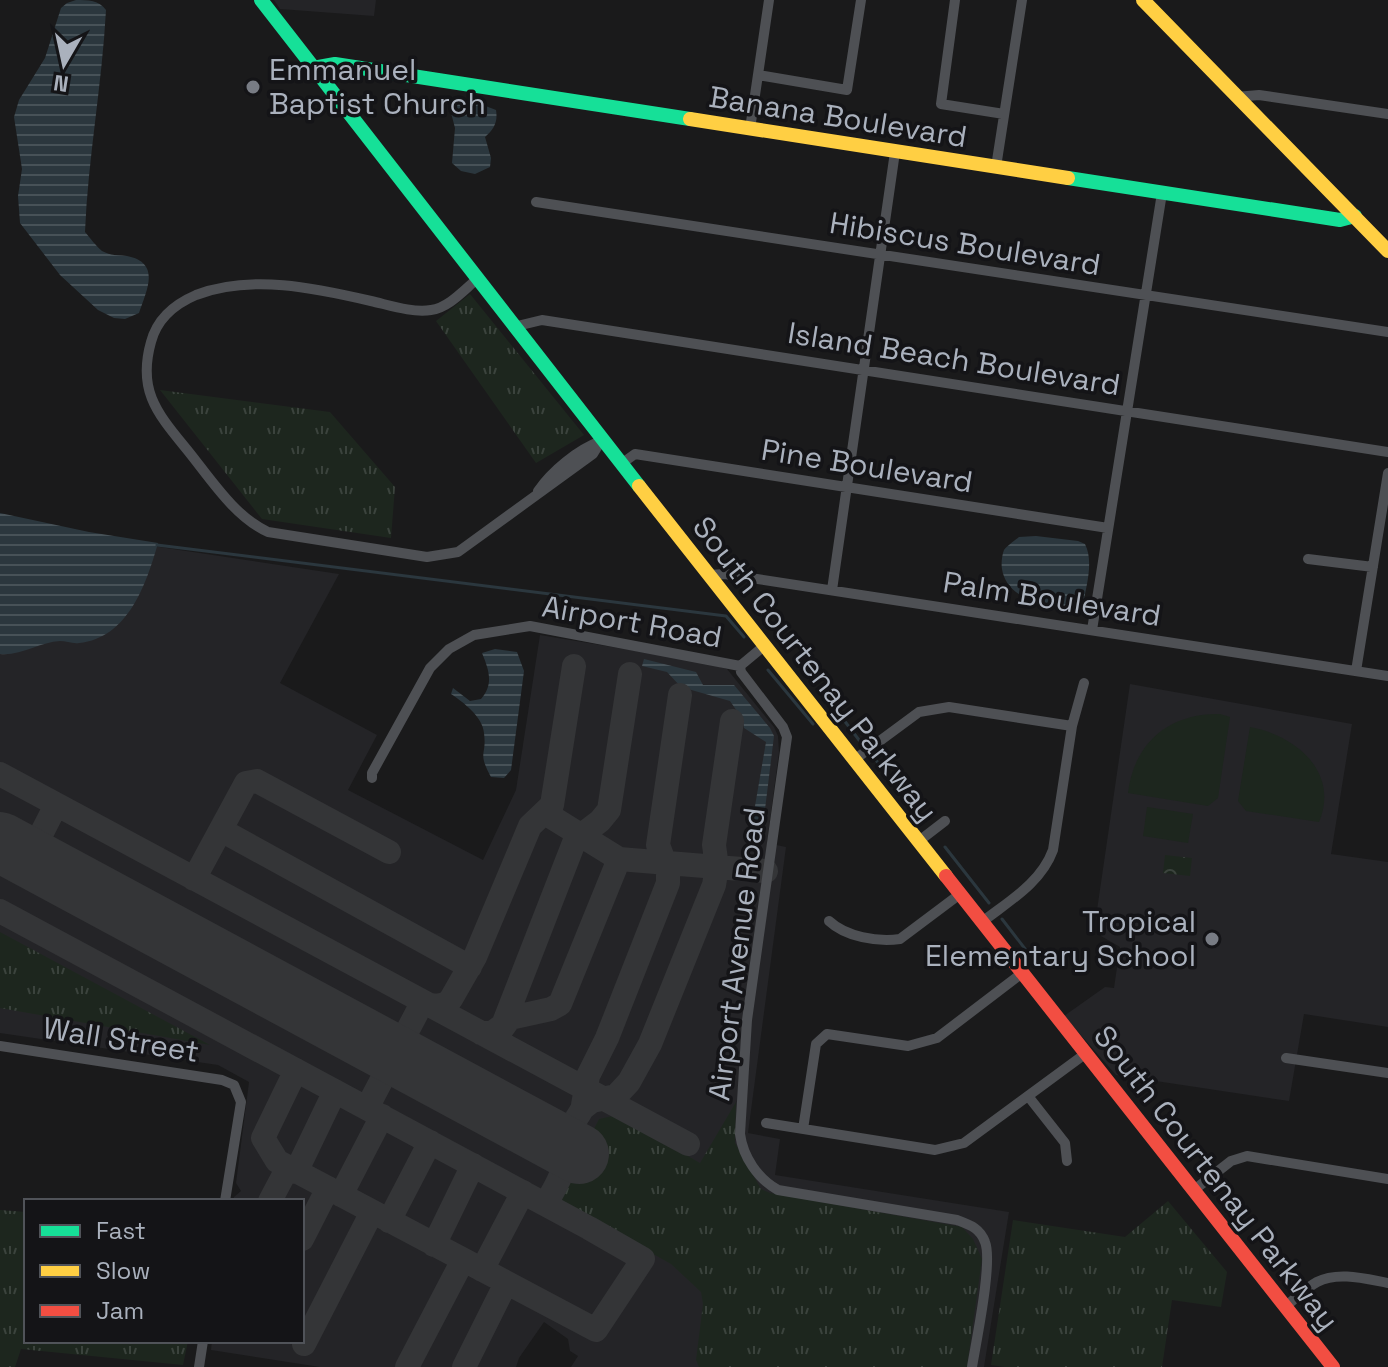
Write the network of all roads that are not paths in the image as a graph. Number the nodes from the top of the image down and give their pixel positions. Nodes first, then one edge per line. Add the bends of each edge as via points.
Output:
1 (769, 0) edge
2 (861, 0) edge
3 (955, 0) edge
4 (1022, 0) edge
5 (1143, 0) edge
6 (263, 1) edge
7 (313, 68) junction
8 (758, 75) junction
9 (1236, 97) junction
10 (1004, 114) junction
11 (1388, 114) edge
12 (750, 129) junction
13 (895, 152) junction
14 (996, 167) junction
15 (1162, 193) junction
16 (536, 202) dead end
17 (1355, 216) junction
18 (1386, 246) edge
19 (881, 255) junction
20 (476, 280) junction
21 (1146, 296) junction
22 (513, 327) junction
23 (1388, 332) edge
24 (865, 370) junction
25 (1128, 410) junction
26 (601, 441) junction
27 (1388, 452) edge
28 (621, 464) junction
29 (1388, 473) edge
30 (848, 487) junction
31 (1108, 528) junction
32 (1308, 559) dead end
33 (1373, 567) junction
34 (708, 575) junction
35 (832, 590) junction
36 (1092, 630) junction
37 (764, 646) junction
38 (740, 666) junction
39 (1356, 671) junction
40 (1388, 676) edge
41 (1084, 683) dead end
42 (1072, 726) junction
43 (854, 760) junction
44 (372, 778) dead end
45 (945, 821) dead end
46 (919, 841) junction
47 (960, 894) junction
48 (829, 921) dead end
49 (982, 922) junction
50 (1021, 974) junction
51 (0, 1046) edge
52 (1085, 1054) junction
53 (1286, 1058) dead end
54 (1388, 1073) edge
55 (1028, 1096) junction
56 (766, 1123) dead end
57 (803, 1129) junction
58 (1067, 1161) dead end
59 (1388, 1179) edge
60 (1194, 1190) junction
61 (225, 1199) edge
62 (1388, 1283) edge
63 (1286, 1306) junction
64 (203, 1343) edge
65 (200, 1367) edge
66 (972, 1367) edge
67 (1332, 1367) edge

1 - 8 street
2 - 8 street via 847,90
3 - 10 street via 941,104
4 - 10 street
5 - 9 main road
6 - 7 main road, South Courtenay Parkway
7 - 12 main road, Banana Boulevard via 335,64
7 - 20 main road, South Courtenay Parkway
8 - 12 street
9 - 11 street via 1259,95
9 - 17 main road
10 - 14 street
12 - 13 main road, Banana Boulevard
13 - 14 main road, Banana Boulevard
13 - 19 street
14 - 15 main road, Banana Boulevard
15 - 17 main road, Banana Boulevard via 1340,220
15 - 21 street
16 - 19 street, Hibiscus Boulevard
17 - 18 main road
19 - 21 street, Hibiscus Boulevard
19 - 24 street
20 - 22 main road, South Courtenay Parkway
20 - 26 street via 431,310 296,287 209,290 177,305 157,327 147,363 147,389 167,425 249,523 268,532 427,557 458,552 586,447
21 - 23 street, Hibiscus Boulevard
21 - 25 street
22 - 24 street, Island Beach Boulevard via 542,320
22 - 26 main road, South Courtenay Parkway
24 - 25 street, Island Beach Boulevard
24 - 30 street
25 - 27 street, Island Beach Boulevard
25 - 31 street
26 - 28 main road, South Courtenay Parkway
28 - 30 street, Pine Boulevard via 635,454
28 - 34 main road, South Courtenay Parkway
29 - 33 street
30 - 31 street, Pine Boulevard
30 - 35 street
31 - 36 street
32 - 33 street
33 - 39 street
34 - 35 street, Palm Boulevard
34 - 37 main road, South Courtenay Parkway
35 - 36 street, Palm Boulevard
36 - 39 street, Palm Boulevard
37 - 38 street, Airport Road
37 - 43 main road, South Courtenay Parkway
38 - 44 street, Airport Road via 530,626 474,635 430,668
38 - 66 street, Airport Avenue Road via 787,737 747,1020 742,1149 764,1182 778,1190 977,1227 987,1244 987,1262
39 - 40 street, Palm Boulevard
41 - 42 street
42 - 43 street via 935,708 919,712
42 - 49 street via 1049,862
43 - 46 main road, South Courtenay Parkway
45 - 46 street
46 - 47 main road, South Courtenay Parkway
47 - 48 street via 900,939 841,933
47 - 49 main road, South Courtenay Parkway
49 - 50 main road, South Courtenay Parkway
50 - 52 main road, South Courtenay Parkway
50 - 57 street via 937,1038 908,1046 827,1034 816,1044
51 - 61 street, Wall Street via 234,1085 241,1102
52 - 55 street
52 - 60 main road, South Courtenay Parkway
53 - 54 street
55 - 57 street via 964,1143 935,1150
55 - 58 street via 1065,1143
56 - 57 street
59 - 60 street via 1247,1156 1231,1161
60 - 63 main road, South Courtenay Parkway
62 - 63 street via 1332,1277 1318,1281
63 - 67 main road, South Courtenay Parkway
64 - 65 street

